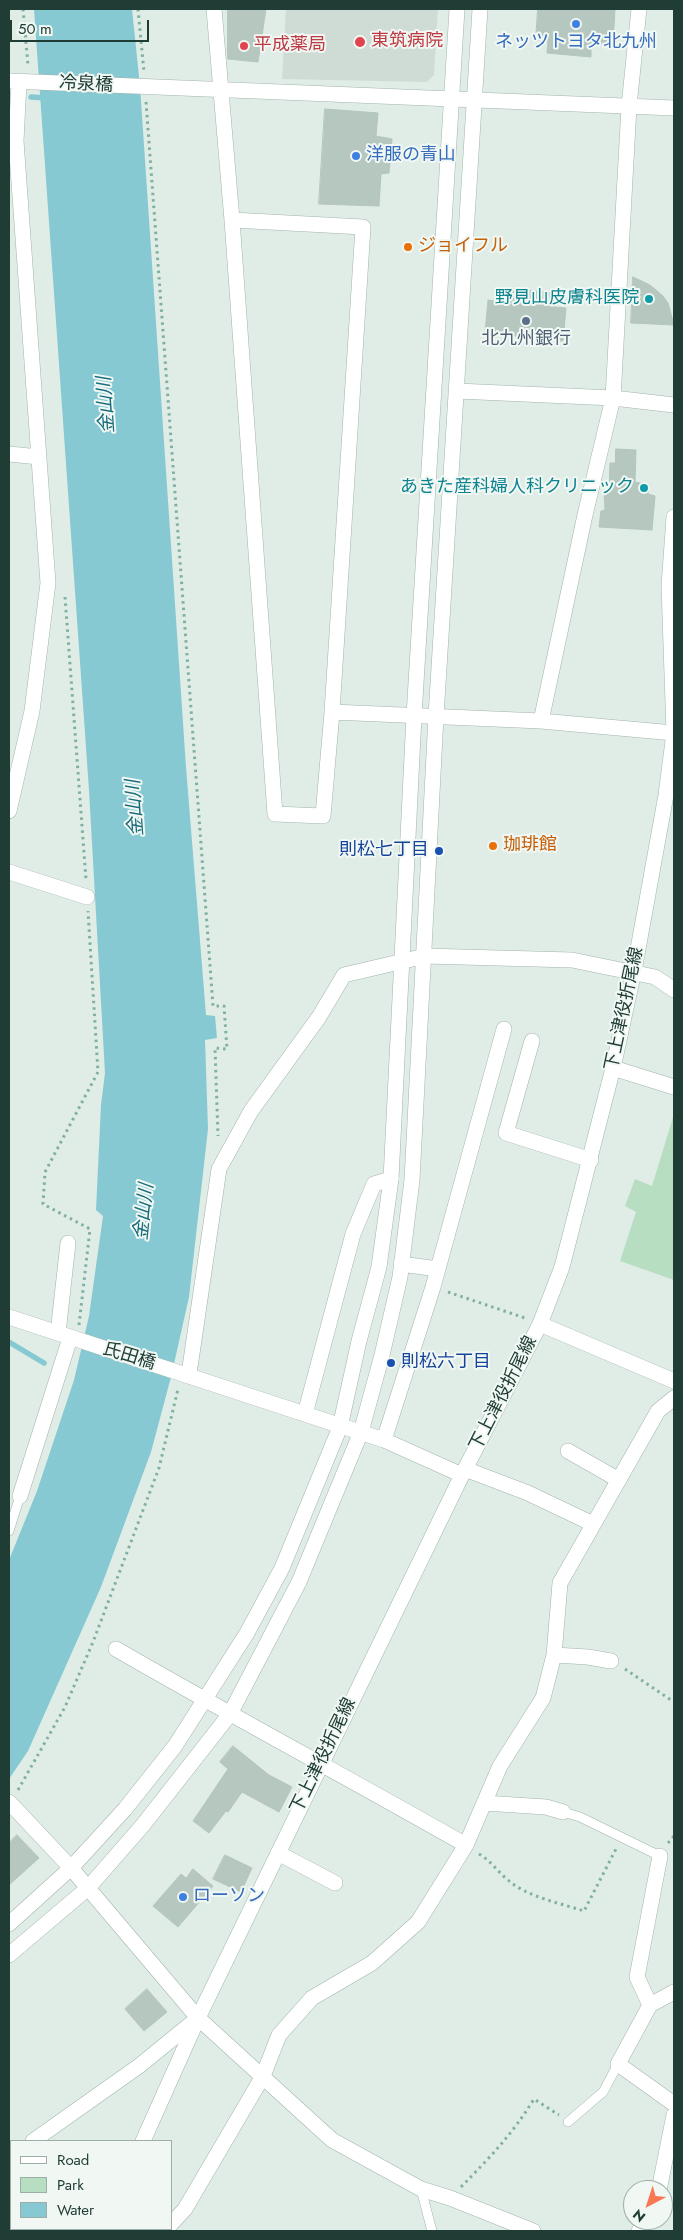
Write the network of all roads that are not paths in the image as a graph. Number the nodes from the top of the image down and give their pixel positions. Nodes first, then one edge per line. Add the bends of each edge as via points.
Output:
1 (214, 9) edge
2 (457, 9) edge
3 (480, 9) edge
4 (639, 9) edge
5 (22, 79) edge
6 (220, 90) junction
7 (452, 98) junction
8 (475, 99) junction
9 (628, 106) junction
10 (674, 108) edge
11 (232, 220) junction
12 (457, 391) junction
13 (613, 398) junction
14 (674, 405) edge
15 (9, 454) edge
16 (38, 457) junction
17 (674, 517) edge
18 (332, 712) junction
19 (414, 716) junction
20 (436, 716) junction
21 (542, 721) junction
22 (674, 733) edge
23 (9, 812) edge
24 (9, 872) edge
25 (87, 897) road end
26 (425, 956) junction
27 (402, 961) junction
28 (634, 971) junction
29 (674, 990) edge
30 (504, 1030) dead end
31 (532, 1041) dead end
32 (613, 1068) junction
33 (674, 1087) edge
34 (591, 1160) junction
35 (391, 1179) junction
36 (68, 1243) dead end
37 (401, 1264) junction
38 (438, 1269) junction
39 (9, 1317) edge
40 (534, 1322) junction
41 (68, 1337) junction
42 (185, 1374) junction
43 (674, 1381) edge
44 (674, 1398) edge
45 (305, 1414) junction
46 (340, 1427) junction
47 (361, 1432) junction
48 (384, 1440) junction
49 (568, 1451) dead end
50 (463, 1472) junction
51 (619, 1480) junction
52 (20, 1496) joint
53 (593, 1524) junction
54 (9, 1531) edge
55 (116, 1649) dead end
56 (554, 1655) junction
57 (611, 1661) road end
58 (206, 1700) junction
59 (230, 1714) junction
60 (321, 1763) junction
61 (9, 1803) edge
62 (484, 1803) junction
63 (563, 1812) joint
64 (466, 1845) junction
65 (278, 1853) junction
66 (660, 1856) joint
67 (71, 1868) junction
68 (335, 1882) dead end
69 (88, 1888) junction
70 (9, 1924) edge
71 (9, 1955) edge
72 (674, 1992) edge
73 (650, 2006) junction
74 (198, 2018) junction
75 (618, 2064) junction
76 (263, 2076) junction
77 (674, 2104) edge
78 (674, 2115) edge
79 (568, 2122) road end
80 (34, 2140) edge
81 (143, 2140) edge
82 (661, 2180) edge
83 (421, 2189) junction
84 (172, 2223) edge
85 (432, 2231) edge
86 (533, 2231) edge

1 - 6 street
2 - 7 street
3 - 8 street
4 - 9 street
5 - 6 street, 冷泉橋 via 144,89
5 - 16 street via 16,141
6 - 7 street, 冷泉橋
6 - 11 street
7 - 8 street, 冷泉橋
7 - 19 street
8 - 9 street, 冷泉橋
8 - 12 street
9 - 10 street, 冷泉橋
9 - 13 street
11 - 18 street via 363,228
11 - 18 street via 275,814 323,816
12 - 13 street
12 - 20 street
13 - 14 street
13 - 21 street
15 - 16 street
16 - 23 street via 48,583 32,711
17 - 22 street, 下上津役折尾線 via 669,586
18 - 19 street
19 - 20 street
19 - 27 street
20 - 21 street
20 - 26 street
21 - 22 street
22 - 28 street, 下上津役折尾線
24 - 25 street
26 - 27 street
26 - 28 street via 572,960
26 - 37 street via 412,1180
27 - 35 street
27 - 42 street via 344,974 320,1017 251,1111 219,1169
28 - 29 street via 655,977
28 - 32 street, 下上津役折尾線
30 - 38 street
31 - 34 street via 506,1133
32 - 33 street
32 - 34 street, 下上津役折尾線
34 - 40 street, 下上津役折尾線 via 562,1266
35 - 45 street via 374,1184 353,1234
35 - 46 street via 380,1267
36 - 41 street
37 - 38 street
37 - 47 street via 382,1355
38 - 48 street
39 - 41 street, 氏田橋
40 - 43 street
40 - 50 street, 下上津役折尾線
41 - 42 street, 氏田橋
41 - 52 street
42 - 45 street, 氏田橋
44 - 51 street via 658,1411
45 - 46 street, 氏田橋
46 - 47 street, 氏田橋
46 - 58 street via 282,1568
47 - 48 street, 氏田橋
47 - 59 street via 299,1582
48 - 50 street, 氏田橋
49 - 51 street
50 - 53 street, 氏田橋 via 528,1493
50 - 60 street, 下上津役折尾線
51 - 53 street
52 - 54 lane
53 - 56 street via 560,1583
55 - 58 street
56 - 57 street
56 - 62 street via 543,1698 500,1766
58 - 59 street
58 - 67 street via 176,1746
59 - 60 street
59 - 69 street via 143,1825
60 - 64 street
60 - 65 street, 下上津役折尾線
61 - 67 street
62 - 63 street via 546,1807
62 - 64 street
63 - 66 lane
64 - 76 street via 418,1922 372,1963 312,1998 279,2035
65 - 68 street
65 - 74 street, 下上津役折尾線
66 - 73 street via 637,1977
67 - 69 street
67 - 70 street
69 - 71 street
69 - 74 street
72 - 73 street
73 - 75 street
74 - 76 street
74 - 80 street, 下上津役折尾線 via 139,2066
74 - 81 street
75 - 77 street
75 - 79 lane via 604,2092
76 - 83 street via 332,2140
76 - 84 street via 185,2209
78 - 82 street
83 - 85 lane
83 - 86 street

